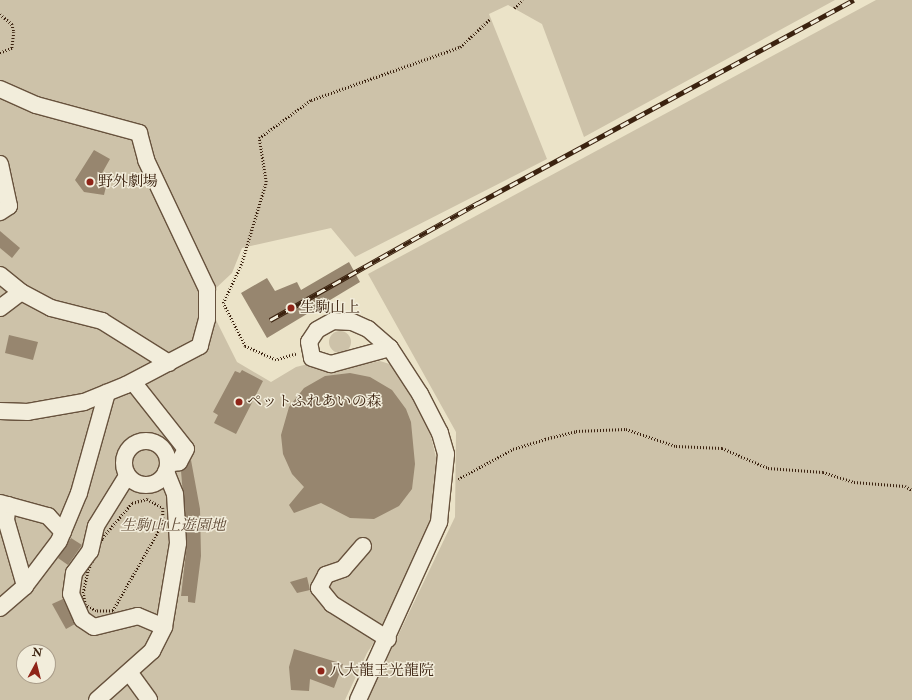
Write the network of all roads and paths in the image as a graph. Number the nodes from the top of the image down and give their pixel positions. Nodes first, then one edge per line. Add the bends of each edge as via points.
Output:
1 (523, 0) edge
2 (514, 8) dead end
3 (0, 14) edge
4 (491, 18) dead end
5 (0, 53) edge
6 (0, 89) edge
7 (0, 164) edge
8 (0, 212) edge
9 (0, 275) edge
10 (21, 292) junction
11 (0, 308) edge
12 (390, 348) junction
13 (308, 350) junction
14 (169, 363) junction
15 (133, 382) junction
16 (107, 393) junction
17 (0, 411) edge
18 (167, 468) junction
19 (127, 476) junction
20 (444, 486) junction
21 (912, 490) edge
22 (4, 504) edge
23 (62, 532) junction
24 (363, 546) dead end
25 (26, 586) junction
26 (83, 593) joint
27 (0, 608) edge
28 (164, 627) junction
29 (388, 639) junction
30 (129, 672) junction
31 (97, 700) edge
32 (149, 700) edge
33 (358, 700) edge

1 - 2 path
3 - 5 path via 12,24 14,32 12,48
4 - 13 path via 460,47 311,100 259,138 266,182 241,266 222,303 245,346 276,360
6 - 14 street via 36,105 139,133 146,160 207,289 207,319 200,346
7 - 8 street via 9,206
9 - 10 street
10 - 11 street
10 - 14 street via 51,308 102,321
12 - 13 street via 332,364 312,358
12 - 13 street via 368,329 352,322 333,321 317,330 308,342
12 - 20 street via 440,433 446,454
14 - 15 street
15 - 16 street
15 - 18 street via 186,449 179,462
16 - 17 street via 84,402 28,412
16 - 23 street via 79,493
18 - 19 street via 157,482 144,485
18 - 19 street via 158,445 136,444 123,461
18 - 28 street via 175,494 178,543
19 - 28 street via 96,526 90,552 74,573 71,594 82,619 94,627 138,616
20 - 21 path via 513,449 576,431 626,429 676,446 722,448 768,468 823,472 854,482 905,486
20 - 29 street via 439,522
22 - 23 street via 48,516
22 - 25 street via 6,520
23 - 25 street
24 - 29 street via 344,569 326,575 319,588 332,604
25 - 27 street
26 - 26 path via 88,570 115,520 132,502 147,499 163,508 162,524 113,611 96,611 85,605
28 - 30 street via 152,651
29 - 33 street
30 - 31 street
30 - 32 street

